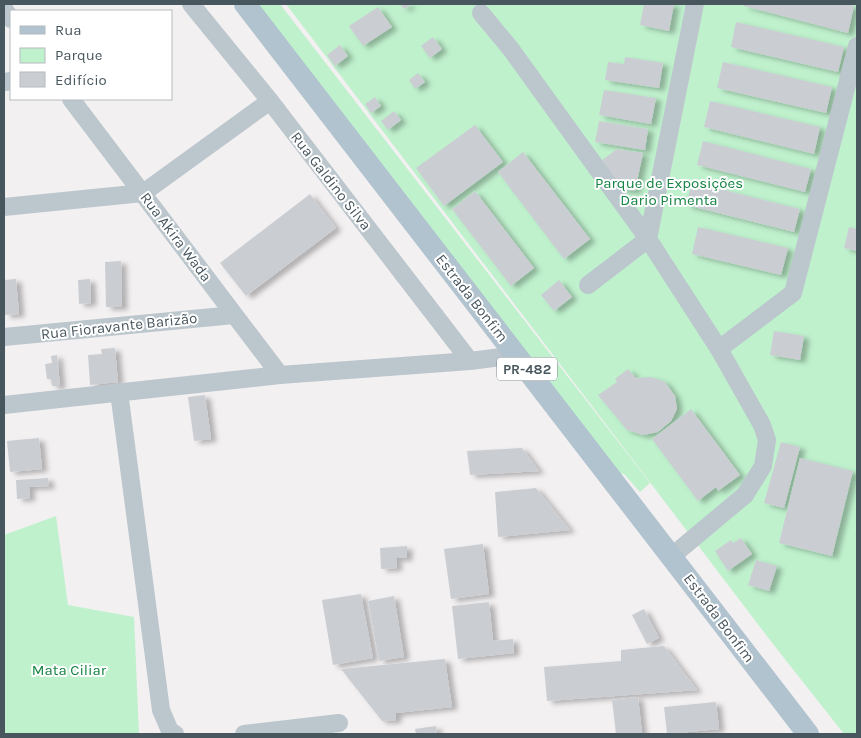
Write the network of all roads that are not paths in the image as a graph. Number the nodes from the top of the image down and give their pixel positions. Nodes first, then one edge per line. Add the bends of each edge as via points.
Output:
1 (191, 4) edge
2 (246, 4) edge
3 (695, 4) edge
4 (482, 13) dead end
5 (857, 46) edge
6 (72, 100) edge
7 (270, 102) junction
8 (143, 193) junction
9 (4, 207) edge
10 (648, 239) junction
11 (588, 285) dead end
12 (234, 314) junction
13 (4, 337) edge
14 (719, 349) junction
15 (517, 355) junction
16 (470, 361) junction
17 (280, 375) junction
18 (119, 392) junction
19 (4, 405) edge
20 (672, 556) junction
21 (339, 723) dead end
22 (175, 734) edge
23 (244, 734) edge
24 (808, 734) edge

1 - 7 street, Rua Galdino Silva
2 - 15 main road, Estrada Bonfim / PR-482
3 - 10 street
4 - 10 street
5 - 14 street via 793,293
6 - 8 street, Rua Akira Wada
7 - 8 street
7 - 16 street, Rua Galdino Silva
8 - 9 street
8 - 12 street, Rua Akira Wada
10 - 11 street
10 - 14 street
12 - 13 street, Rua Fioravante Barizão
12 - 17 street, Rua Akira Wada
14 - 20 street via 762,425 768,440 767,454 759,476 745,495
15 - 16 street
15 - 20 main road, Estrada Bonfim / PR-482
16 - 17 street
17 - 18 street
18 - 19 street
18 - 22 street via 161,710 170,731
20 - 24 main road, Estrada Bonfim / PR-482
21 - 23 street

